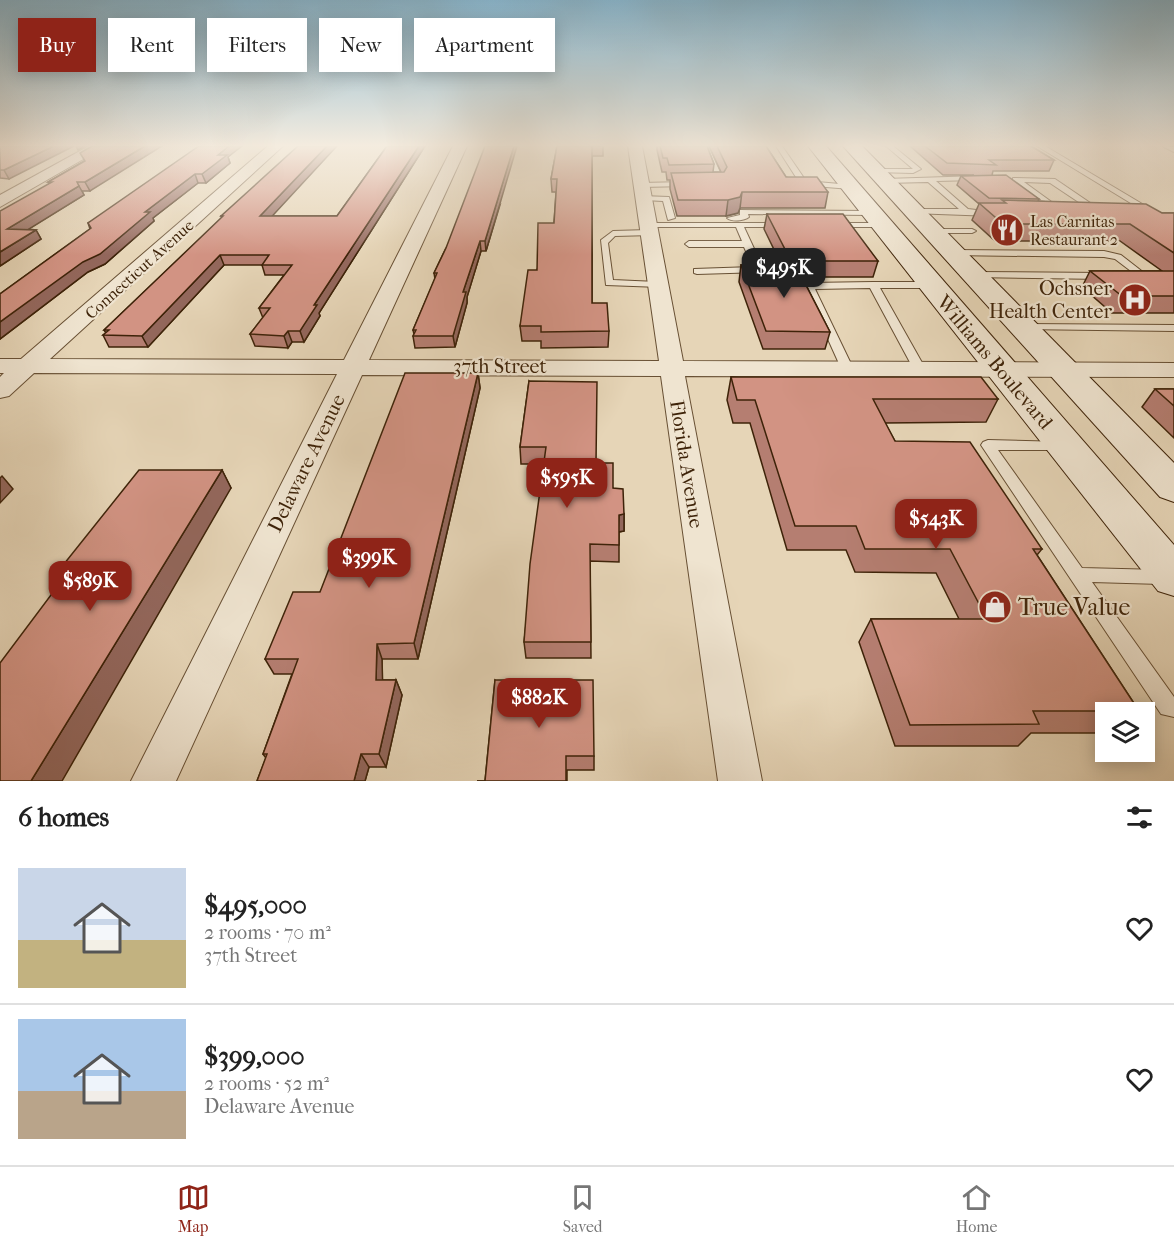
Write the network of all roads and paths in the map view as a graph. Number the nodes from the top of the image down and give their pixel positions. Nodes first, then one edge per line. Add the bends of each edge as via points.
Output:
1 (35, 182) edge
2 (235, 182) edge
3 (442, 182) edge
4 (644, 182) edge
5 (713, 182) edge
6 (804, 182) edge
7 (869, 182) edge
8 (871, 182) edge
9 (881, 182) edge
10 (904, 182) edge
11 (930, 182) edge
12 (931, 182) edge
13 (1017, 182) edge
14 (1054, 182) edge
15 (1102, 182) edge
16 (694, 184) edge
17 (705, 184) edge
18 (893, 197) junction
19 (0, 202) edge
20 (966, 211) junction
21 (652, 212) junction
22 (1000, 214) edge
23 (1043, 214) edge
24 (1084, 214) edge
25 (1159, 216) edge
26 (877, 219) junction
27 (740, 225) junction
28 (788, 225) edge
29 (823, 225) edge
30 (972, 231) dead end
31 (689, 244) dead end
32 (748, 244) junction
33 (953, 254) junction
34 (697, 271) dead end
35 (974, 275) junction
36 (657, 285) junction
37 (873, 285) junction
38 (932, 285) junction
39 (1023, 327) junction
40 (1174, 328) edge
41 (0, 366) edge
42 (30, 366) junction
43 (352, 366) junction
44 (671, 367) junction
45 (847, 368) junction
46 (919, 368) junction
47 (1001, 369) junction
48 (1062, 369) junction
49 (1174, 370) edge
50 (0, 390) edge
51 (1064, 445) junction
52 (1174, 487) edge
53 (1078, 575) junction
54 (1174, 577) edge
55 (1174, 707) edge
56 (153, 781) edge
57 (740, 781) edge

1 - 19 street
2 - 42 street, Connecticut Avenue
3 - 43 street, Delaware Avenue
4 - 21 street, Florida Avenue
5 - 17 lane
6 - 18 lane
7 - 18 main road
8 - 18 main road, Williams Boulevard
9 - 18 main road, Williams Boulevard
10 - 18 lane
11 - 18 lane
12 - 20 lane
13 - 23 lane via 1064,214
14 - 24 lane via 1099,212
15 - 25 lane
16 - 21 lane
18 - 20 lane
18 - 26 main road, Williams Boulevard
18 - 30 lane
18 - 33 main road, Williams Boulevard
20 - 22 lane
21 - 26 lane via 743,218 743,212
21 - 27 lane
21 - 36 street, Florida Avenue
21 - 36 lane via 604,242 609,283
26 - 29 lane
26 - 38 main road, Williams Boulevard
27 - 28 lane
27 - 32 lane
31 - 32 lane
32 - 34 lane via 759,270
33 - 35 main road, Williams Boulevard
33 - 35 lane via 1104,254 1118,257 1143,276
35 - 39 main road, Williams Boulevard
36 - 44 street, Florida Avenue
37 - 38 lane
37 - 45 lane via 809,286
37 - 46 lane
38 - 47 main road, Williams Boulevard
39 - 40 lane
39 - 48 main road, Williams Boulevard
41 - 42 street, 37th Street
42 - 43 street, 37th Street
42 - 50 street, Connecticut Avenue
43 - 44 street, 37th Street
43 - 56 street, Delaware Avenue
44 - 45 street, 37th Street
44 - 57 street, Florida Avenue
45 - 46 street, 37th Street
46 - 47 street, 37th Street
47 - 48 street, 37th Street
47 - 51 main road, Williams Boulevard
48 - 49 street, 37th Street
48 - 52 main road, Williams Boulevard
51 - 53 lane via 988,445
51 - 54 main road, Williams Boulevard
53 - 54 lane
53 - 55 lane via 1168,707

